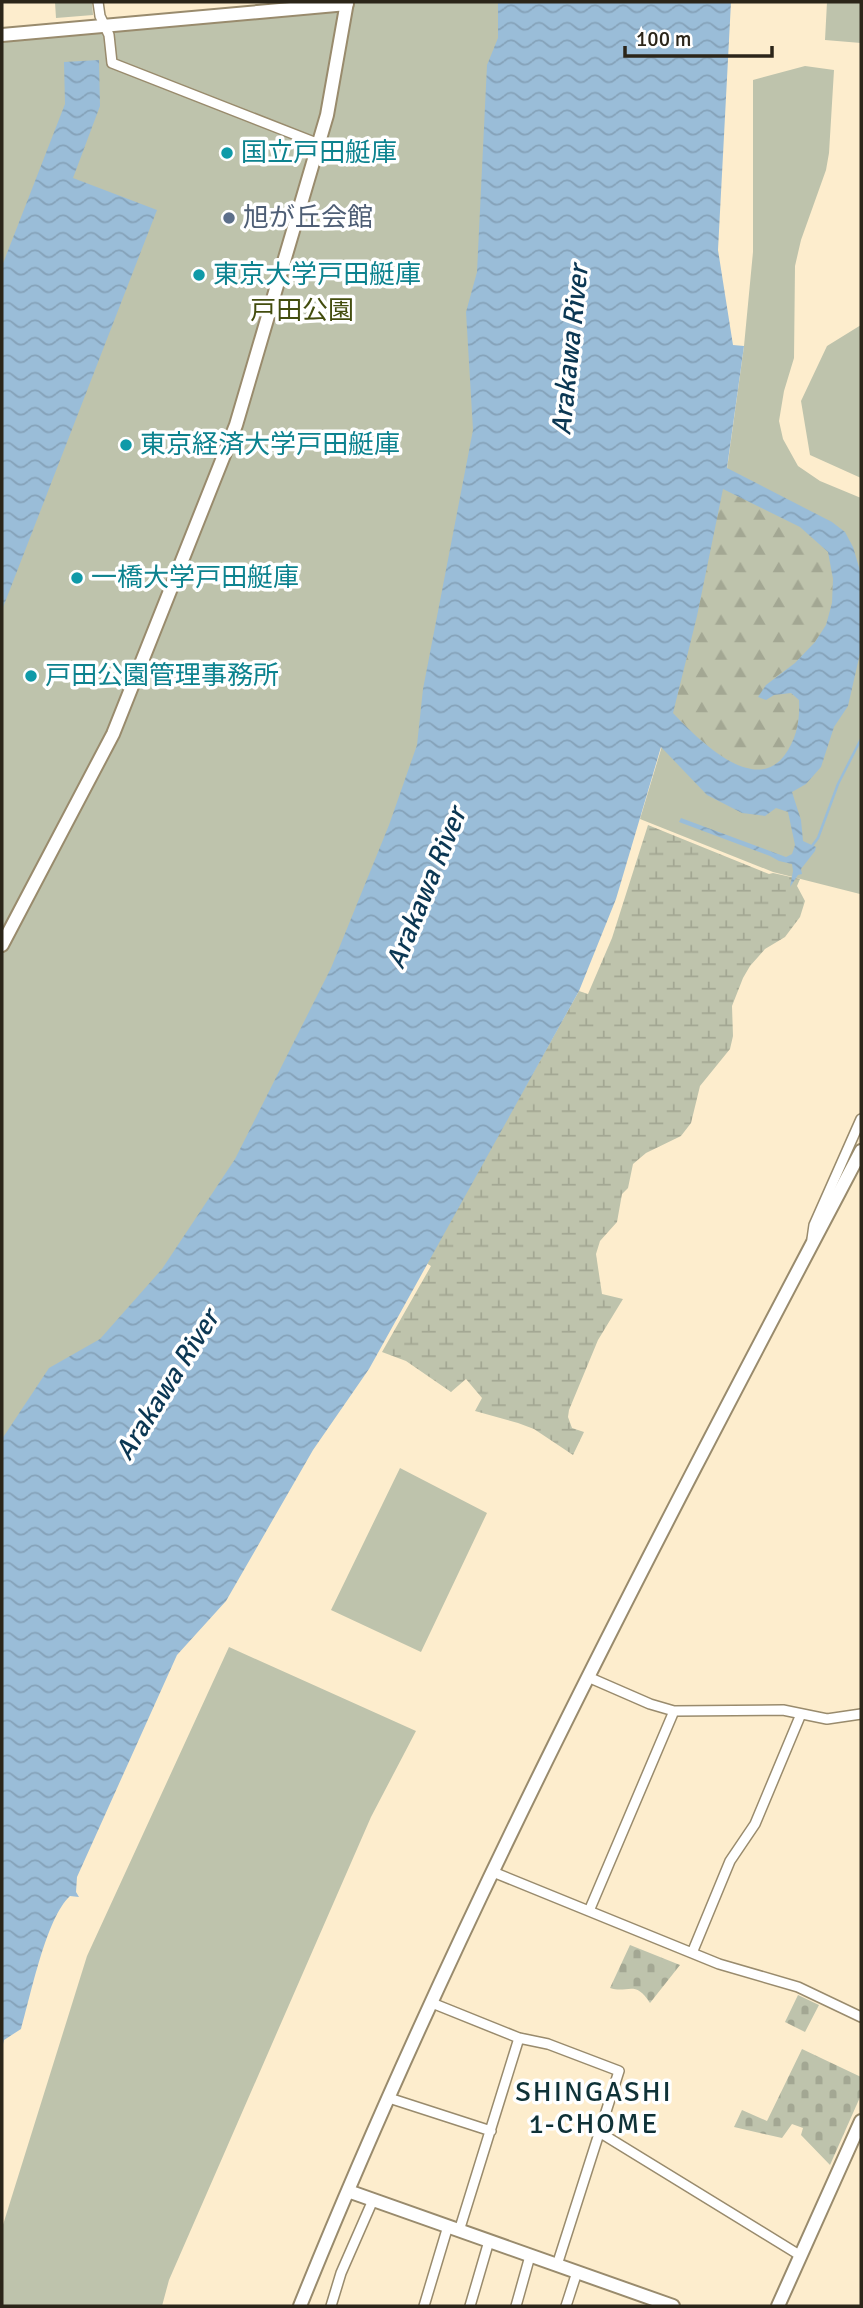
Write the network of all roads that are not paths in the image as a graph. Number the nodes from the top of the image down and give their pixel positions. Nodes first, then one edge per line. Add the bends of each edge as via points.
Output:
1 (98, 2) edge
2 (347, 3) edge
3 (248, 7) edge
4 (104, 26) junction
5 (2, 35) edge
6 (319, 144) junction
7 (2, 945) edge
8 (861, 1119) edge
9 (861, 1151) edge
10 (812, 1244) junction
11 (588, 1677) junction
12 (674, 1711) junction
13 (801, 1714) junction
14 (861, 1714) edge
15 (493, 1872) junction
16 (589, 1911) junction
17 (692, 1953) junction
18 (432, 2003) junction
19 (861, 2017) edge
20 (519, 2038) junction
21 (389, 2098) junction
22 (861, 2121) edge
23 (491, 2131) junction
24 (599, 2132) junction
25 (348, 2191) junction
26 (373, 2200) junction
27 (454, 2229) junction
28 (489, 2241) junction
29 (530, 2256) junction
30 (801, 2256) junction
31 (557, 2265) junction
32 (577, 2272) junction
33 (300, 2306) edge
34 (331, 2306) edge
35 (424, 2306) edge
36 (470, 2306) edge
37 (516, 2306) edge
38 (566, 2306) edge
39 (673, 2306) edge
40 (778, 2306) edge

1 - 4 street
2 - 3 street
2 - 6 street
3 - 4 street
4 - 5 street
4 - 6 street via 112,63
6 - 7 street via 236,425 132,691 92,779
8 - 10 street via 814,1225
9 - 10 street
10 - 11 street
11 - 12 street
11 - 15 street
12 - 13 street via 783,1710
12 - 16 street
13 - 14 street via 827,1719
13 - 17 street via 755,1824 730,1861
15 - 16 street
15 - 18 street
16 - 17 street
17 - 19 street via 798,1987
18 - 20 street
18 - 21 street
20 - 23 street
20 - 24 street via 619,2071
21 - 23 street
21 - 25 street
22 - 30 street
23 - 27 street
24 - 30 street
24 - 31 street
25 - 26 street
25 - 33 street
26 - 27 street
26 - 34 street
27 - 28 street
27 - 35 street
28 - 29 street
28 - 36 street
29 - 31 street
29 - 37 street
30 - 40 street
31 - 32 street
32 - 38 street
32 - 39 street

